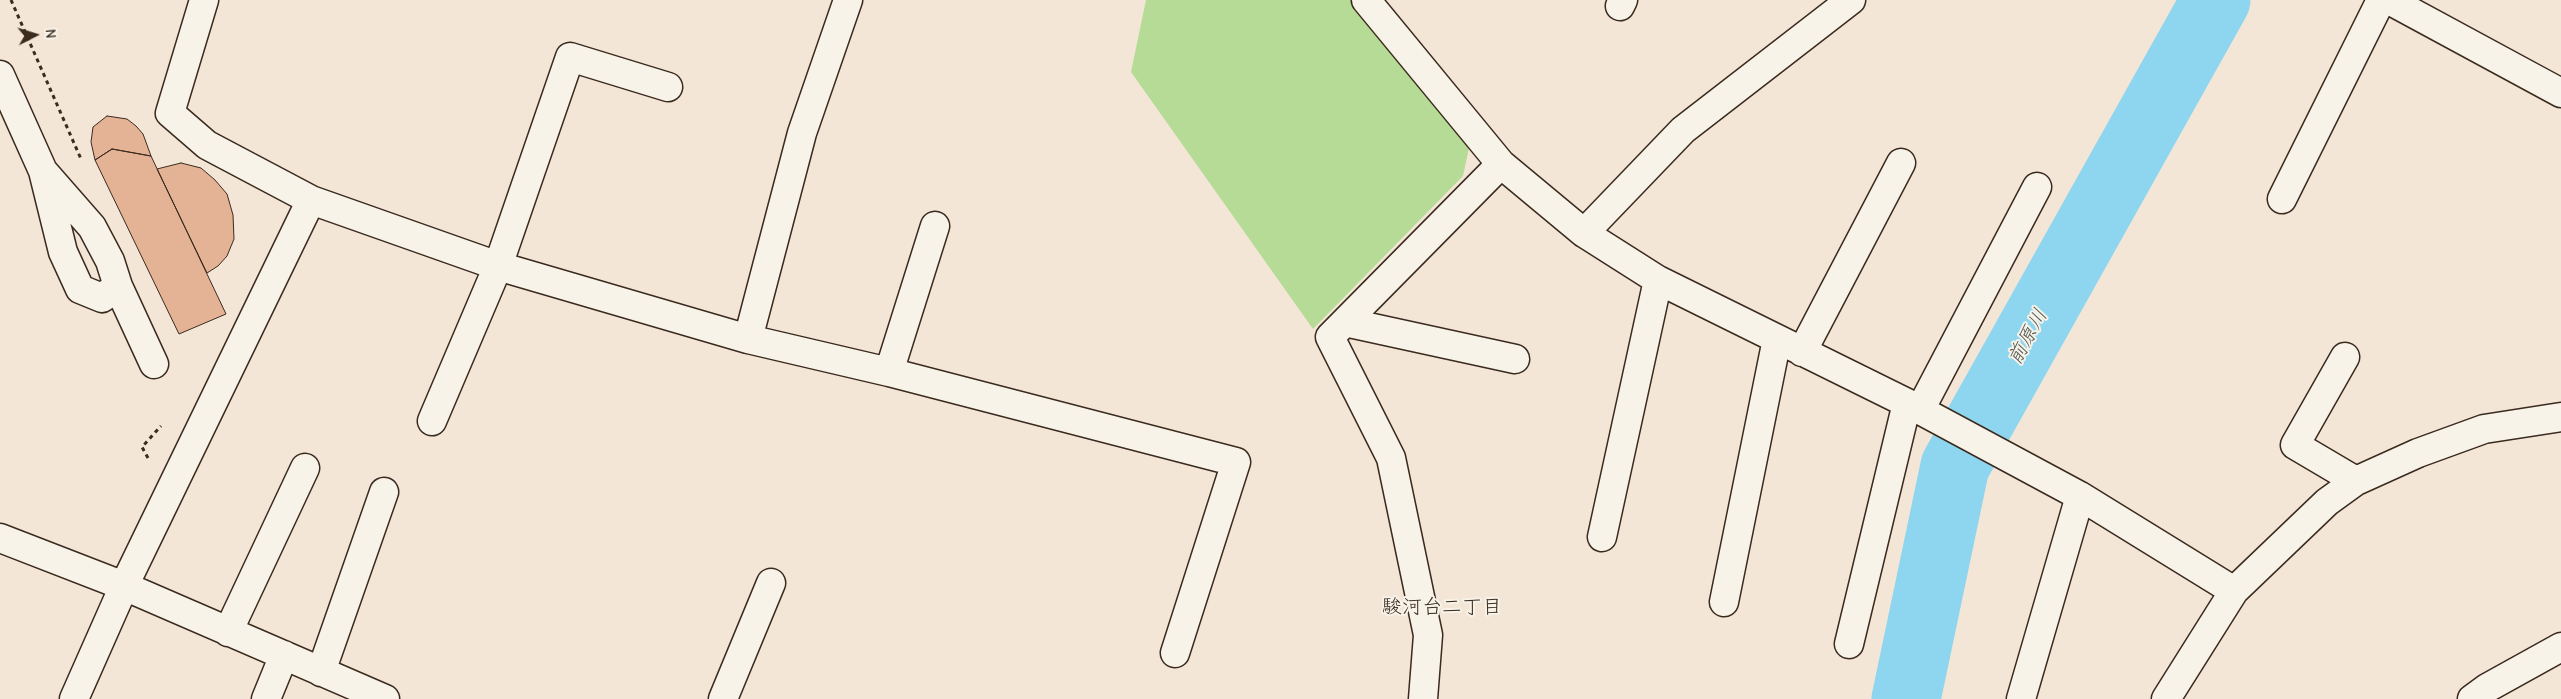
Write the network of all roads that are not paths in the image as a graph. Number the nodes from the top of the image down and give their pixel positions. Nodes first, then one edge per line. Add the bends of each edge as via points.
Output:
1 (204, 0) edge
2 (848, 0) edge
3 (1366, 0) edge
4 (2381, 0) edge
5 (2389, 0) edge
6 (1834, 4) edge
7 (2417, 6) edge
8 (0, 75) edge
9 (668, 88) dead end
10 (2561, 93) edge
11 (1900, 163) dead end
12 (1501, 164) junction
13 (43, 171) junction
14 (2036, 187) dead end
15 (2282, 199) dead end
16 (311, 200) junction
17 (935, 226) dead end
18 (1584, 233) junction
19 (498, 266) junction
20 (1658, 280) junction
21 (118, 286) junction
22 (1345, 322) junction
23 (748, 339) junction
24 (1777, 339) junction
25 (1802, 352) junction
26 (2345, 357) dead end
27 (1515, 359) dead end
28 (154, 364) dead end
29 (890, 372) junction
30 (1914, 406) junction
31 (2561, 417) edge
32 (432, 420) dead end
33 (305, 468) dead end
34 (2356, 481) junction
35 (384, 492) dead end
36 (2080, 496) junction
37 (1602, 537) dead end
38 (0, 538) edge
39 (771, 582) dead end
40 (124, 586) junction
41 (2234, 590) junction
42 (1724, 602) dead end
43 (228, 632) junction
44 (1849, 644) dead end
45 (2561, 647) edge
46 (1175, 653) dead end
47 (284, 655) junction
48 (321, 672) junction
49 (74, 699) edge
50 (266, 699) edge
51 (386, 699) edge
52 (722, 699) edge
53 (1423, 699) edge
54 (2020, 699) edge
55 (2166, 699) edge
56 (2472, 699) edge

1 - 16 street via 170,113 207,145
2 - 23 street via 802,133
3 - 12 street
4 - 15 street
5 - 7 street
6 - 18 street via 1683,130
7 - 10 street
8 - 13 street
9 - 19 street via 570,57
11 - 25 street
12 - 18 street
12 - 22 street
13 - 21 street via 92,227 110,261
13 - 21 street via 63,252 80,289 102,298
14 - 30 street
16 - 19 street
16 - 40 street
17 - 29 street
18 - 20 street
19 - 23 street
19 - 32 street
20 - 24 street
20 - 37 street
21 - 28 street
22 - 27 street
22 - 53 street via 1330,337 1391,458 1428,635
23 - 29 street
24 - 25 street
24 - 42 street
25 - 30 street
26 - 34 street via 2295,444
29 - 46 street via 1236,462
30 - 36 street
30 - 44 street
31 - 34 street via 2484,429 2418,453
33 - 43 street
34 - 41 street via 2327,502
35 - 48 street
36 - 41 street
36 - 54 street
38 - 40 street
39 - 52 street
40 - 43 street
40 - 49 street
41 - 55 street
43 - 47 street
45 - 56 street
47 - 48 street
47 - 50 street
48 - 51 street

